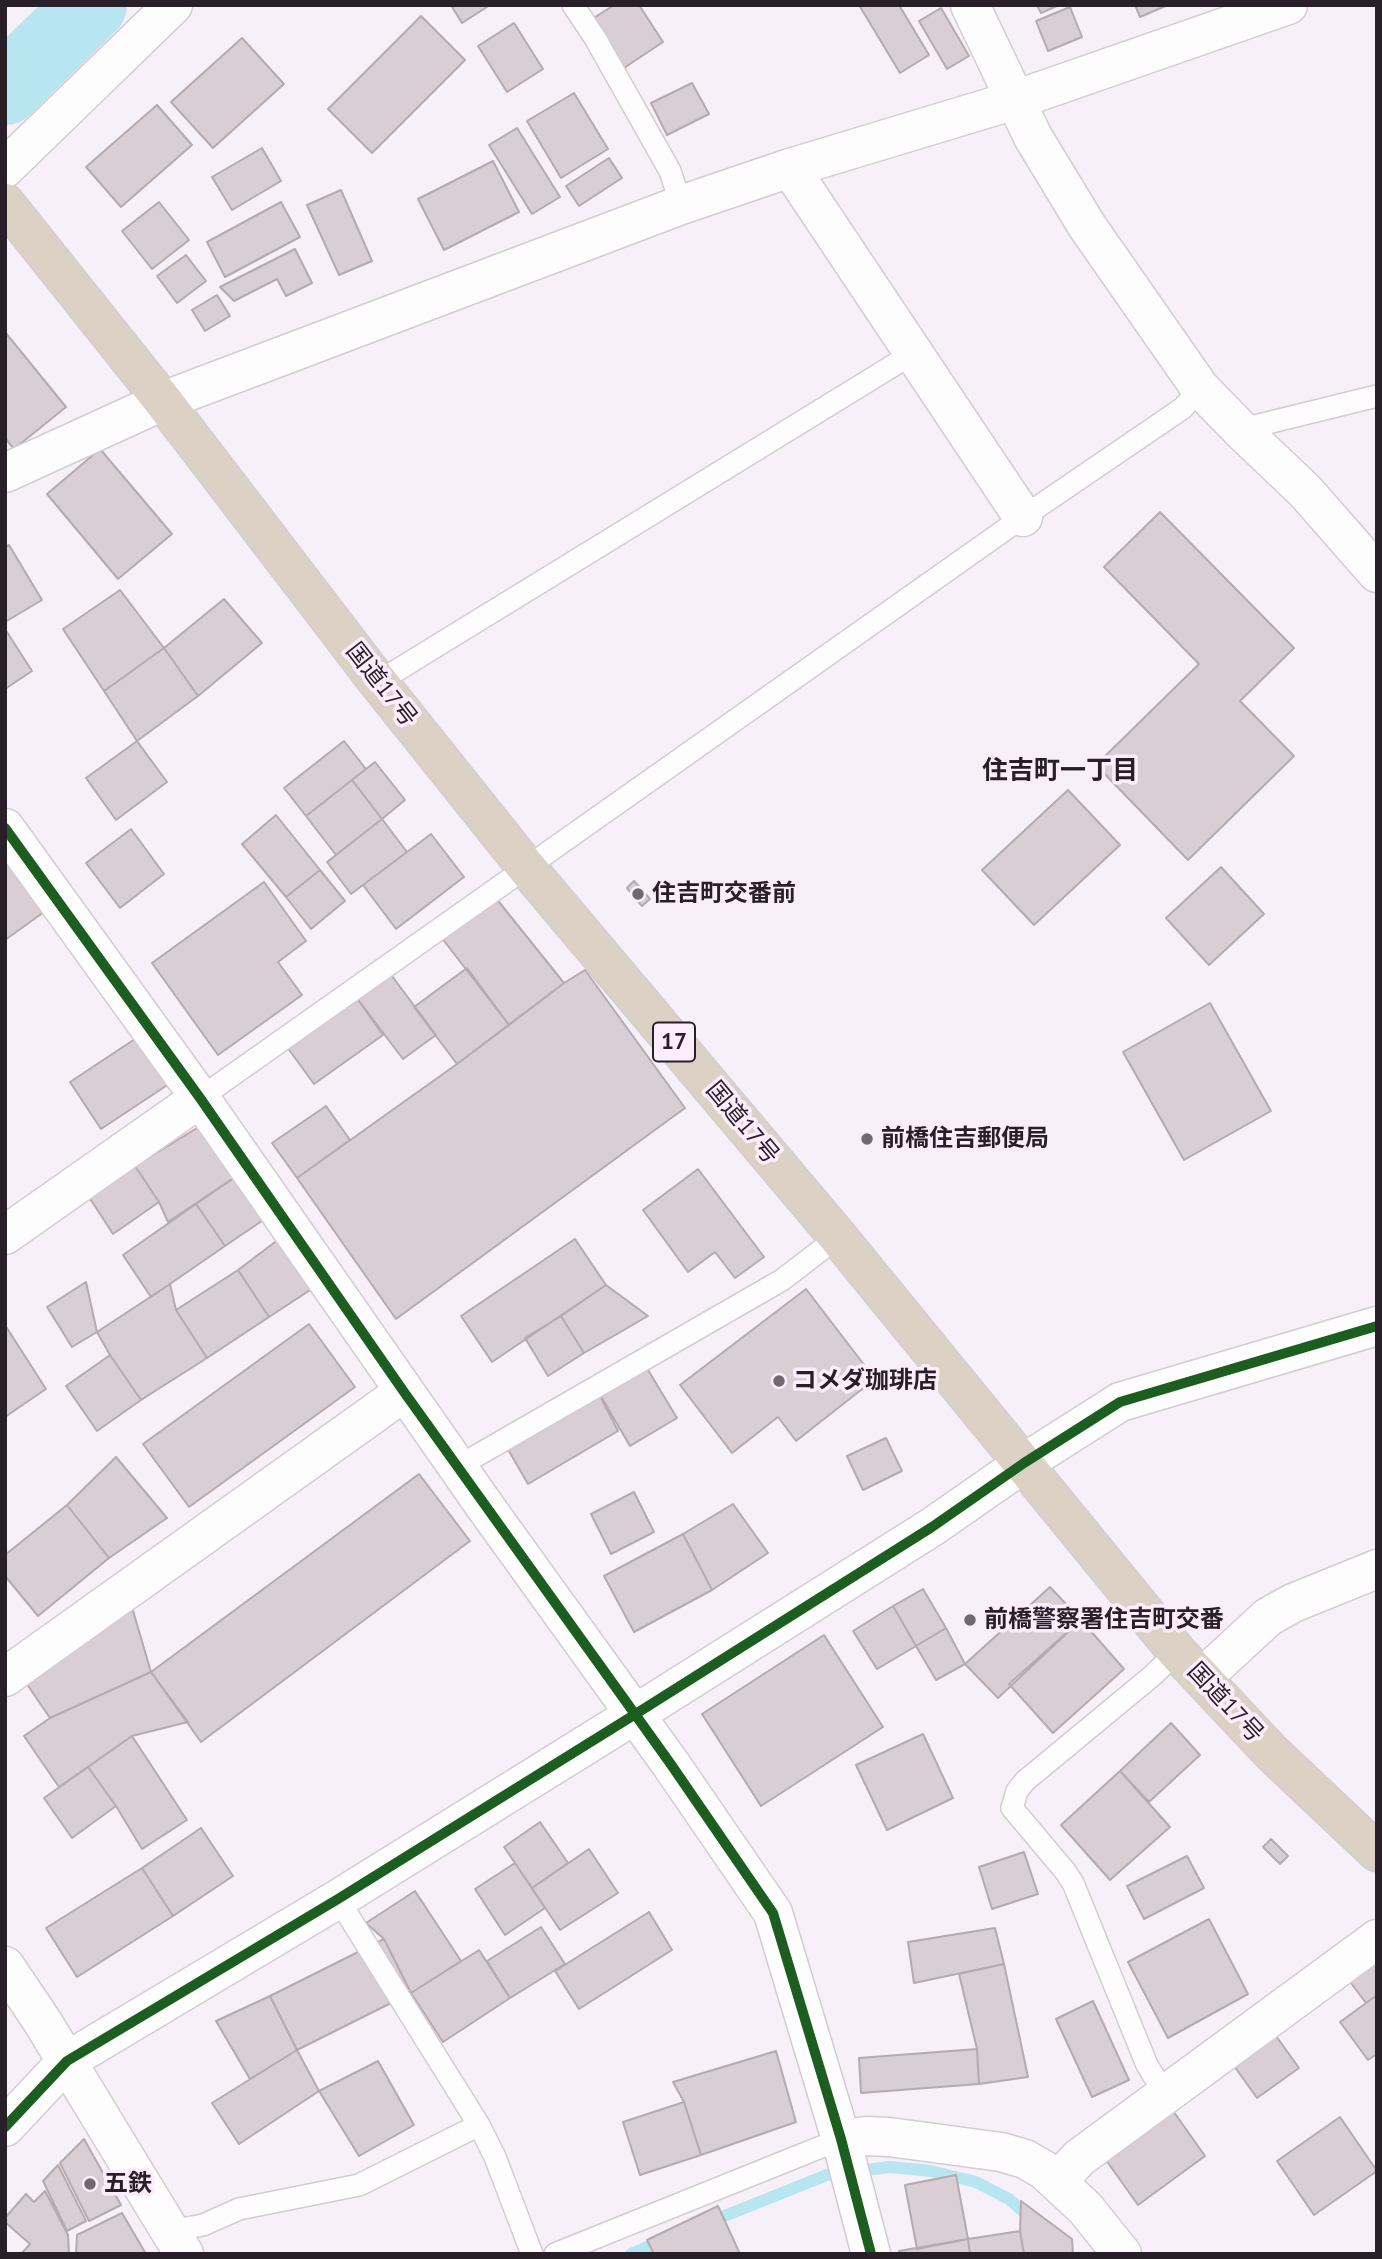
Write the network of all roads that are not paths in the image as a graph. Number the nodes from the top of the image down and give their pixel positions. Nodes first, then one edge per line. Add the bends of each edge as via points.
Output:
1 (173, 5) edge
2 (573, 5) edge
3 (970, 5) edge
4 (1289, 5) edge
5 (1015, 100) junction
6 (5, 168) edge
7 (790, 168) junction
8 (5, 203) edge
9 (681, 205) junction
10 (912, 354) junction
11 (1200, 388) junction
12 (1377, 396) edge
13 (163, 401) junction
14 (1245, 434) junction
15 (5, 473) edge
16 (1023, 517) junction
17 (1377, 573) edge
18 (378, 682) junction
19 (5, 828) edge
20 (526, 867) junction
21 (200, 1098) junction
22 (5, 1235) edge
23 (838, 1237) junction
24 (1377, 1326) edge
25 (404, 1392) junction
26 (1024, 1463) junction
27 (457, 1467) junction
28 (1377, 1569) edge
29 (1189, 1665) junction
30 (5, 1677) edge
31 (634, 1715) junction
32 (1377, 1852) edge
33 (338, 1899) junction
34 (1377, 1939) edge
35 (5, 1966) edge
36 (67, 2061) junction
37 (1166, 2096) junction
38 (479, 2126) junction
39 (5, 2127) edge
40 (841, 2139) junction
41 (1058, 2181) junction
42 (177, 2243) edge
43 (531, 2254) edge
44 (555, 2254) edge
45 (871, 2254) edge
46 (1122, 2254) edge

1 - 6 street
2 - 9 lane via 670,172
3 - 5 street
4 - 5 street
5 - 7 street
5 - 11 street via 1087,226
7 - 9 street
7 - 10 street
8 - 13 highway, 国道17号 / 17
9 - 13 street
10 - 16 street
10 - 18 lane
11 - 14 street
11 - 16 lane via 1183,408
12 - 14 lane via 1259,425
13 - 15 street
13 - 18 highway, 国道17号 / 17
14 - 17 street via 1305,491
16 - 20 lane
18 - 20 highway, 国道17号 / 17
19 - 21 street
20 - 21 lane
20 - 23 highway, 国道17号 / 17
21 - 22 street
21 - 25 street
23 - 26 highway, 国道17号 / 17
23 - 27 lane via 782,1280
24 - 26 street via 1120,1402
25 - 27 street
25 - 30 street
26 - 29 highway, 国道17号 / 17
26 - 31 street via 932,1527
27 - 31 street
28 - 29 street via 1293,1603
29 - 32 highway, 国道17号 / 17 via 1272,1753
29 - 37 lane via 1152,1676 1025,1782 1012,1808 1073,1883 1147,2066
31 - 33 street
31 - 40 street via 773,1913
33 - 36 street
33 - 38 lane
34 - 37 street
35 - 36 street
36 - 39 street
36 - 42 street
37 - 41 street via 1079,2158
38 - 42 lane via 359,2185 239,2209
38 - 43 lane
40 - 41 street via 889,2137 1001,2152 1025,2160
40 - 44 lane
40 - 45 street
41 - 46 street

